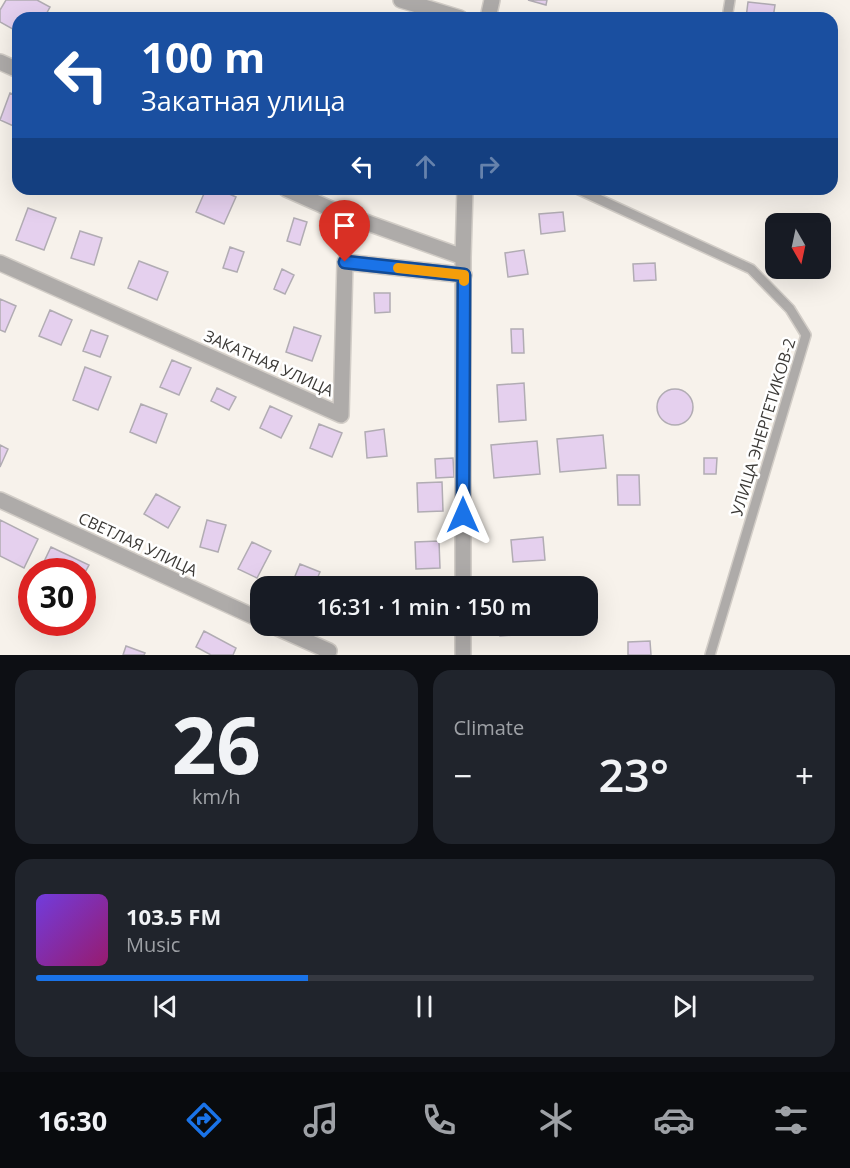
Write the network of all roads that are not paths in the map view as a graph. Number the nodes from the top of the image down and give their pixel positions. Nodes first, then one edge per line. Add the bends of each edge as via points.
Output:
1 (401, 0) edge
2 (440, 12) edge
3 (300, 195) edge
4 (465, 195) edge
5 (590, 195) edge
6 (463, 257) junction
7 (0, 263) edge
8 (464, 275) junction
9 (0, 500) edge
10 (463, 576) edge
11 (250, 615) edge
12 (295, 636) edge
13 (463, 636) edge
14 (329, 651) dead end
15 (463, 655) edge
16 (710, 655) edge

1 - 2 street
3 - 6 street
4 - 6 street
5 - 16 lane, УЛИЦА ЭНЕРГЕТИКОВ-2 via 751,269 790,309 806,335
6 - 8 street
7 - 8 street, ЗАКАТНАЯ УЛИЦА via 341,414 345,262
8 - 10 street
9 - 11 street, СВЕТЛАЯ УЛИЦА
12 - 14 street
13 - 15 street

